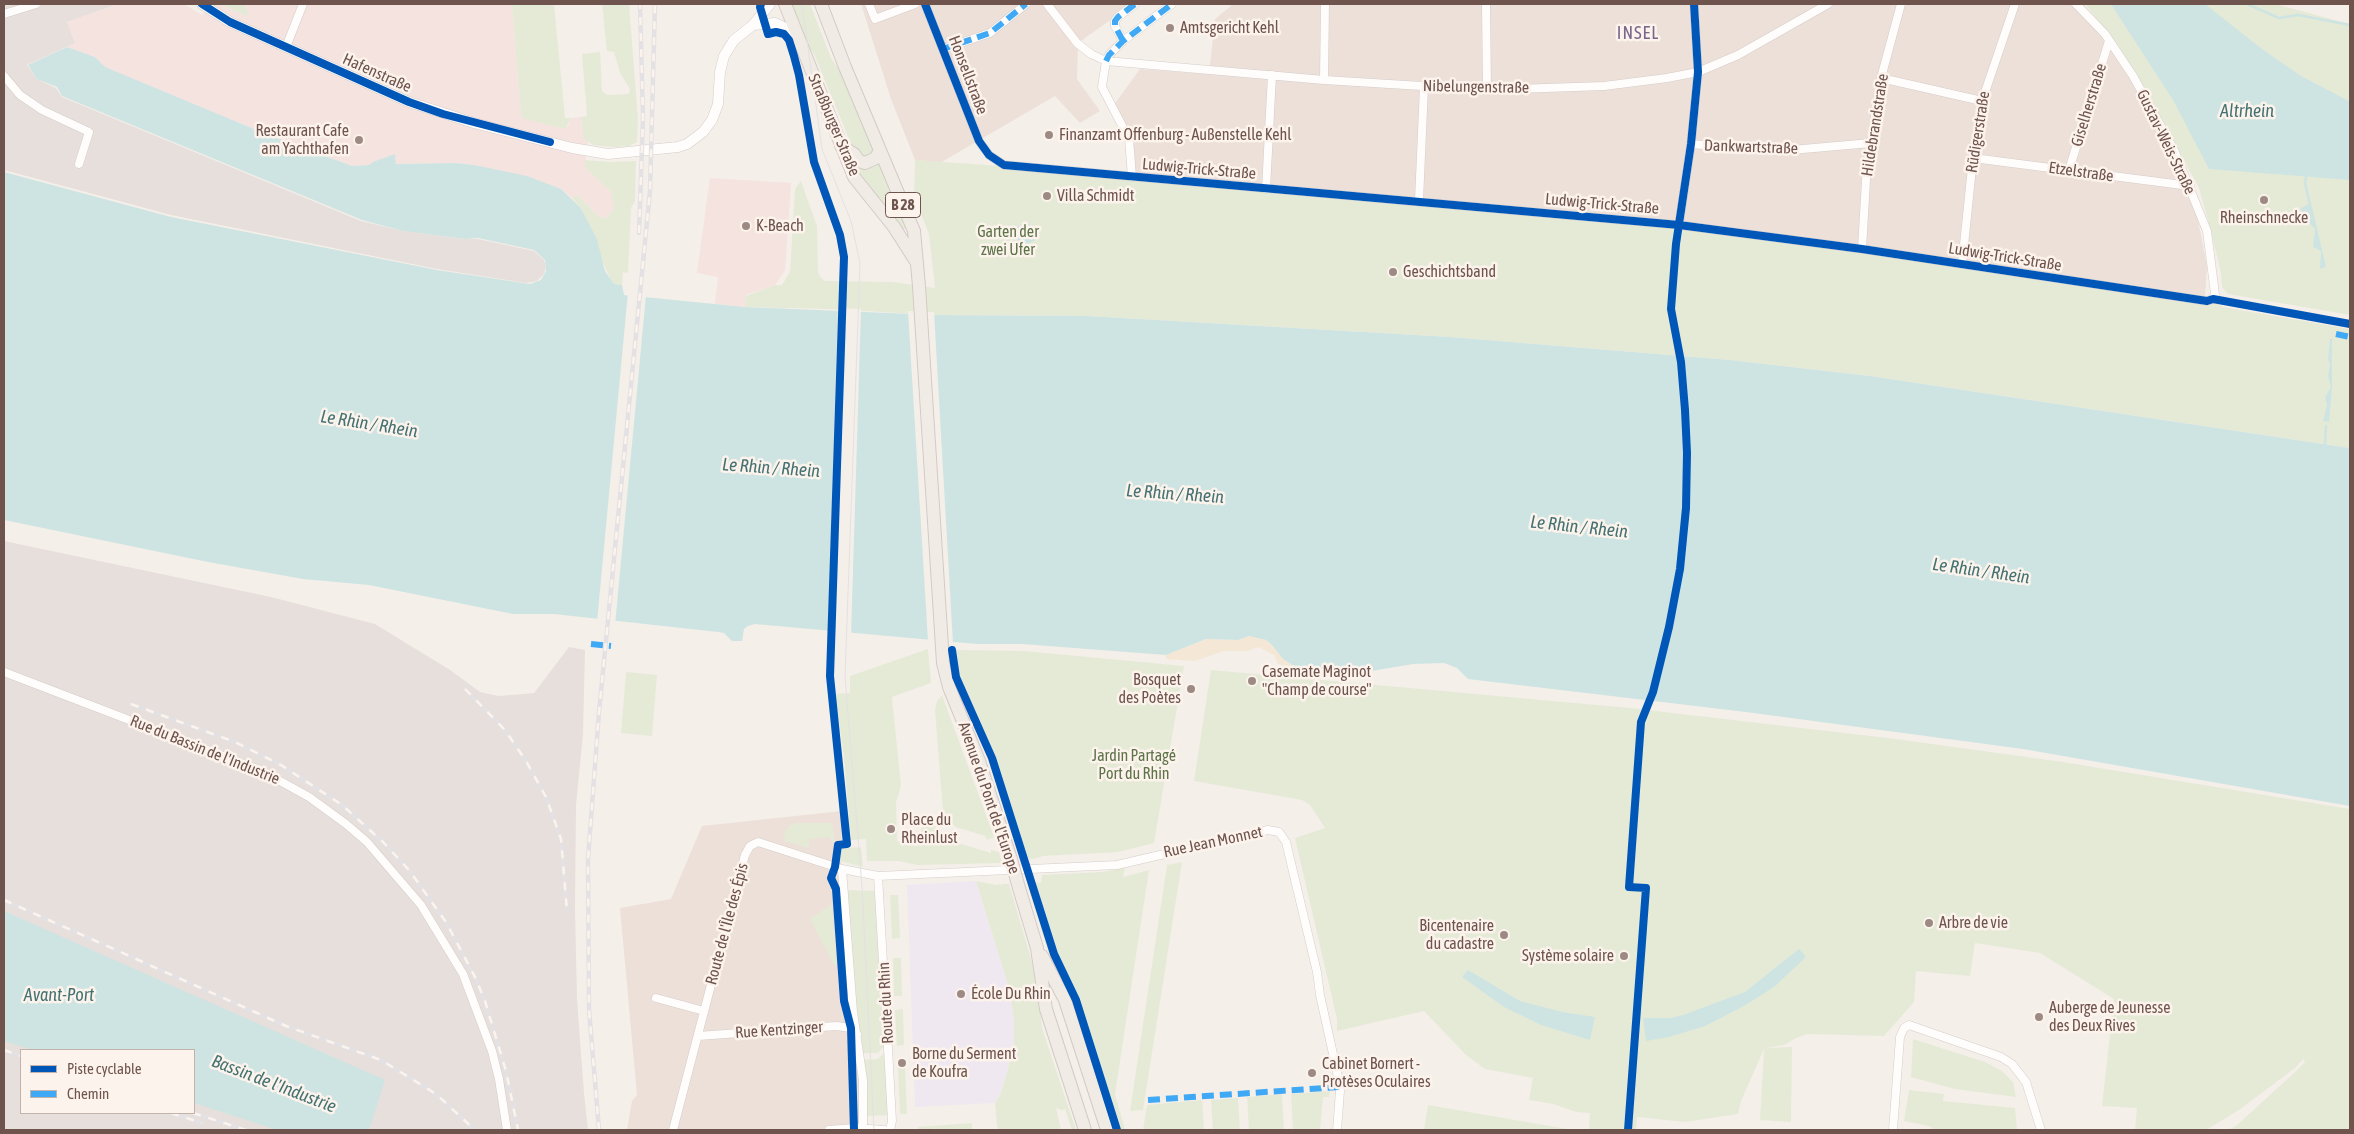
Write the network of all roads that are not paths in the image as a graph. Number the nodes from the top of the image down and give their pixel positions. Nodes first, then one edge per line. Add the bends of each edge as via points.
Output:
1 (36, 4) edge
2 (202, 4) edge
3 (303, 4) edge
4 (770, 4) edge
5 (785, 4) edge
6 (821, 4) edge
7 (869, 4) edge
8 (914, 4) edge
9 (925, 4) edge
10 (1026, 4) edge
11 (1047, 4) edge
12 (1134, 4) edge
13 (1172, 4) edge
14 (1325, 4) edge
15 (1486, 4) edge
16 (1694, 4) edge
17 (1813, 4) edge
18 (1828, 4) edge
19 (1901, 4) edge
20 (2015, 4) edge
21 (2076, 4) edge
22 (1813, 13) junction
23 (4, 14) edge
24 (753, 25) junction
25 (795, 34) junction
26 (1123, 41) junction
27 (2109, 41) junction
28 (286, 47) junction
29 (943, 49) junction
30 (1106, 61) junction
31 (1698, 72) junction
32 (1272, 75) junction
33 (4, 76) edge
34 (1881, 78) junction
35 (1324, 80) junction
36 (1424, 87) junction
37 (1487, 90) junction
38 (1982, 101) junction
39 (1871, 143) junction
40 (1691, 144) junction
41 (841, 146) junction
42 (880, 150) junction
43 (989, 155) joint
44 (1973, 158) junction
45 (79, 164) dead end
46 (2069, 170) junction
47 (1132, 177) junction
48 (2190, 186) junction
49 (1266, 189) junction
50 (1419, 200) junction
51 (1679, 225) junction
52 (1862, 249) junction
53 (916, 262) junction
54 (1962, 264) junction
55 (2213, 298) joint
56 (931, 474) joint
57 (4, 672) edge
58 (758, 842) joint
59 (842, 869) junction
60 (878, 876) junction
61 (1037, 948) junction
62 (656, 998) dead end
63 (704, 1011) junction
64 (857, 1034) junction
65 (698, 1036) junction
66 (863, 1129) edge
67 (507, 1130) edge
68 (673, 1130) edge
69 (829, 1130) edge
70 (884, 1130) edge
71 (890, 1130) edge
72 (1085, 1130) edge
73 (1107, 1130) edge
74 (1337, 1130) edge
75 (1893, 1130) edge
76 (2041, 1130) edge

1 - 23 street
2 - 28 street, Hafenstraße via 230,22
3 - 28 street
4 - 24 street, Hafenstraße
5 - 25 main road, Straßburger Straße / B 28
6 - 42 main road, Straßburger Straße / B 28
7 - 8 street via 874,19
9 - 29 street, Honsellstraße
10 - 29 street via 990,33
11 - 30 street via 1076,43
12 - 26 street via 1116,21 1115,26
13 - 26 street
14 - 35 street
15 - 37 street
16 - 31 street
17 - 22 street
18 - 22 street, Nibelungenstraße
19 - 34 street, Hildebrandstraße
20 - 38 street, Rüdigerstraße
21 - 27 street, Gustav-Weis-Straße
22 - 31 street, Nibelungenstraße via 1738,55
24 - 25 street via 775,23
24 - 28 street, Hafenstraße via 734,40 724,56 718,104 703,132 678,147 622,154 572,148 442,114
25 - 41 main road, Straßburger Straße / B 28
26 - 30 street
27 - 46 street, Giselherstraße
27 - 48 street, Gustav-Weis-Straße via 2155,114
29 - 43 street, Honsellstraße via 971,122
30 - 32 street, Nibelungenstraße
30 - 47 street via 1102,87 1129,138
31 - 37 street, Nibelungenstraße via 1604,86
31 - 40 street
32 - 35 street, Nibelungenstraße
32 - 49 street
33 - 45 street via 20,95 42,110 89,132
34 - 38 street
34 - 39 street, Hildebrandstraße
35 - 36 street, Nibelungenstraße
36 - 37 street, Nibelungenstraße
36 - 50 street
38 - 44 street, Rüdigerstraße
39 - 40 street, Dankwartstraße via 1780,151
39 - 52 street, Hildebrandstraße
40 - 51 street
41 - 42 main road via 865,163 876,158
41 - 53 main road, Straßburger Straße / B 28 via 854,178 894,227
42 - 53 main road, Straßburger Straße / B 28 via 914,231
43 - 47 street, Ludwig-Trick-Straße via 1004,165 1020,168
44 - 46 street, Etzelstraße
44 - 54 street, Rüdigerstraße
46 - 48 street, Etzelstraße
47 - 49 street, Ludwig-Trick-Straße
48 - 55 street, Gustav-Weis-Straße via 2207,231 2216,294
49 - 50 street, Ludwig-Trick-Straße
50 - 51 street, Ludwig-Trick-Straße
51 - 52 street, Ludwig-Trick-Straße
52 - 54 street, Ludwig-Trick-Straße
53 - 56 main road, Straßburger Straße
54 - 55 street, Ludwig-Trick-Straße via 2207,301
56 - 61 main road, Avenue du Pont de l'Europe, bridge via 942,649 949,687 979,761
57 - 67 street, Rue du Bassin de l'Industrie via 262,771 309,796 367,842 421,905 463,974 492,1051
58 - 59 street, Rue Jean Monnet
58 - 63 street, Route de l'Île des Épis via 750,846 745,855
59 - 60 street, Rue Jean Monnet
59 - 64 street, Route du Rhin
60 - 71 street, Route du Rhin
60 - 74 street, Rue Jean Monnet via 1117,865 1261,831 1279,832 1286,842 1338,1072
61 - 72 main road, Avenue du Pont de l'Europe via 1046,1009
61 - 73 main road, Avenue du Pont de l'Europe via 1065,1000
62 - 63 street
63 - 65 street, Route de l'Île des Épis
64 - 65 street, Rue Kentzinger via 851,1028 836,1026
64 - 66 street, Route du Rhin via 863,1080
65 - 68 street, Route de l'Île des Épis
66 - 69 street
66 - 70 street
75 - 76 street via 1902,1031 1909,1026 2001,1057 2012,1064 2022,1074

